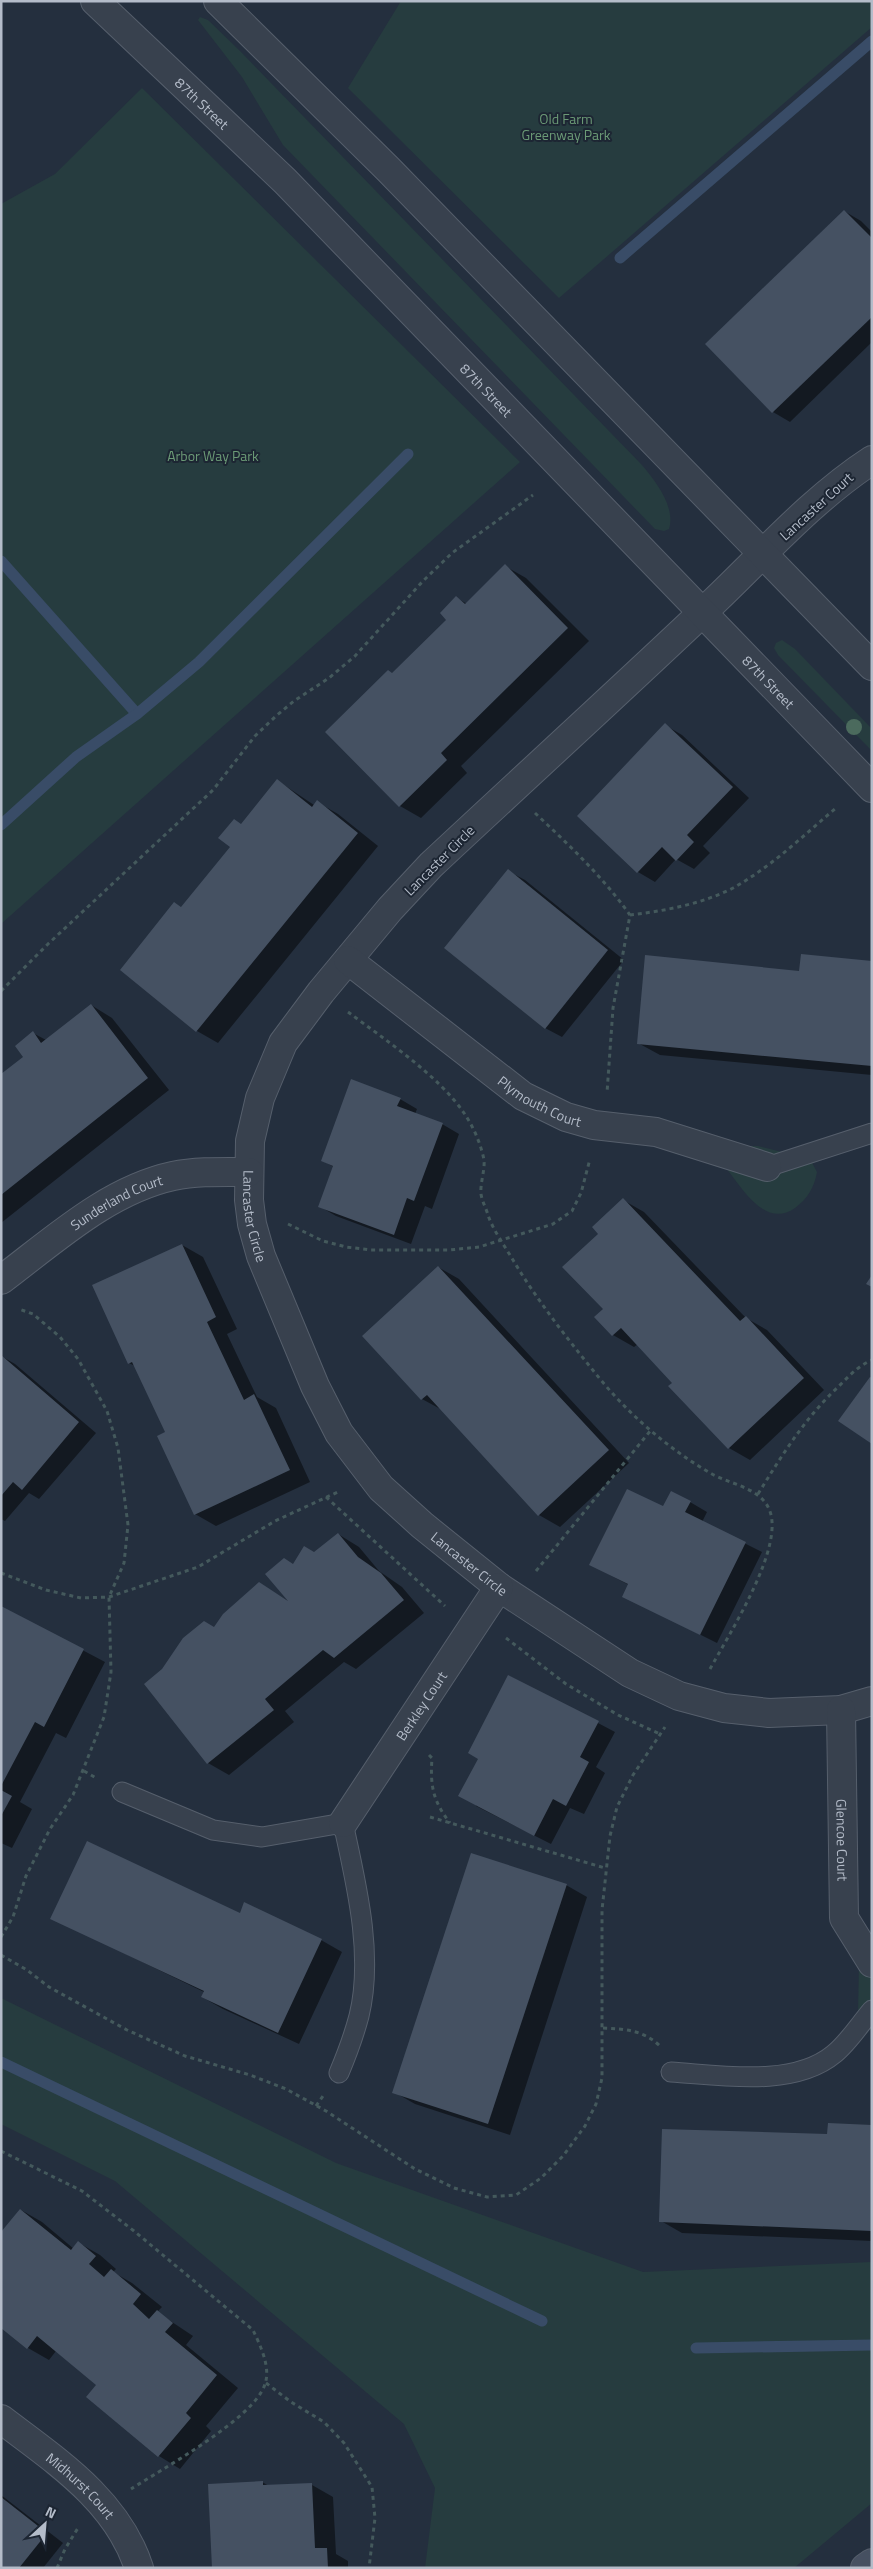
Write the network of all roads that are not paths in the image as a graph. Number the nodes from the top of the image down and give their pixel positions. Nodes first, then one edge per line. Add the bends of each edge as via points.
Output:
1 (218, 1) edge
2 (107, 5) edge
3 (872, 460) edge
4 (762, 554) junction
5 (703, 613) junction
6 (872, 666) edge
7 (872, 788) edge
8 (348, 960) junction
9 (872, 1133) edge
10 (768, 1167) joint
11 (249, 1172) junction
12 (1, 1280) edge
13 (499, 1587) junction
14 (872, 1700) edge
15 (841, 1710) junction
16 (122, 1792) dead end
17 (343, 1823) junction
18 (872, 1963) edge
19 (872, 2010) edge
20 (671, 2072) road end
21 (339, 2073) dead end
22 (1, 2419) edge
23 (872, 2562) edge
24 (140, 2568) edge
25 (865, 2568) edge

1 - 4 street via 388,169
2 - 5 street, 87th Street via 285,181
3 - 4 street, Lancaster Court via 845,478
4 - 5 street, Lancaster Circle
4 - 6 street
5 - 7 street, 87th Street
5 - 8 street, Lancaster Circle via 431,865
8 - 10 street, Plymouth Court via 531,1100 566,1117 594,1125 656,1132
8 - 11 street, Lancaster Circle via 312,1003 284,1043 270,1071 250,1141
9 - 10 lane
11 - 12 street, Sunderland Court via 172,1176 136,1188 81,1219
11 - 13 street, Lancaster Circle via 252,1224 261,1256 315,1386 339,1433 381,1488
13 - 15 street, Lancaster Circle via 630,1673 679,1696 724,1708 769,1713
13 - 17 street, Berkley Court
14 - 15 street, Lancaster Circle
15 - 18 street, Glencoe Court via 844,1918
16 - 17 lane via 213,1830 262,1837
17 - 21 lane via 360,1903 364,1958 360,2014
19 - 20 lane via 834,2054 812,2067 769,2078
22 - 24 street, Midhurst Court via 62,2466 106,2506 120,2524
23 - 25 main road

